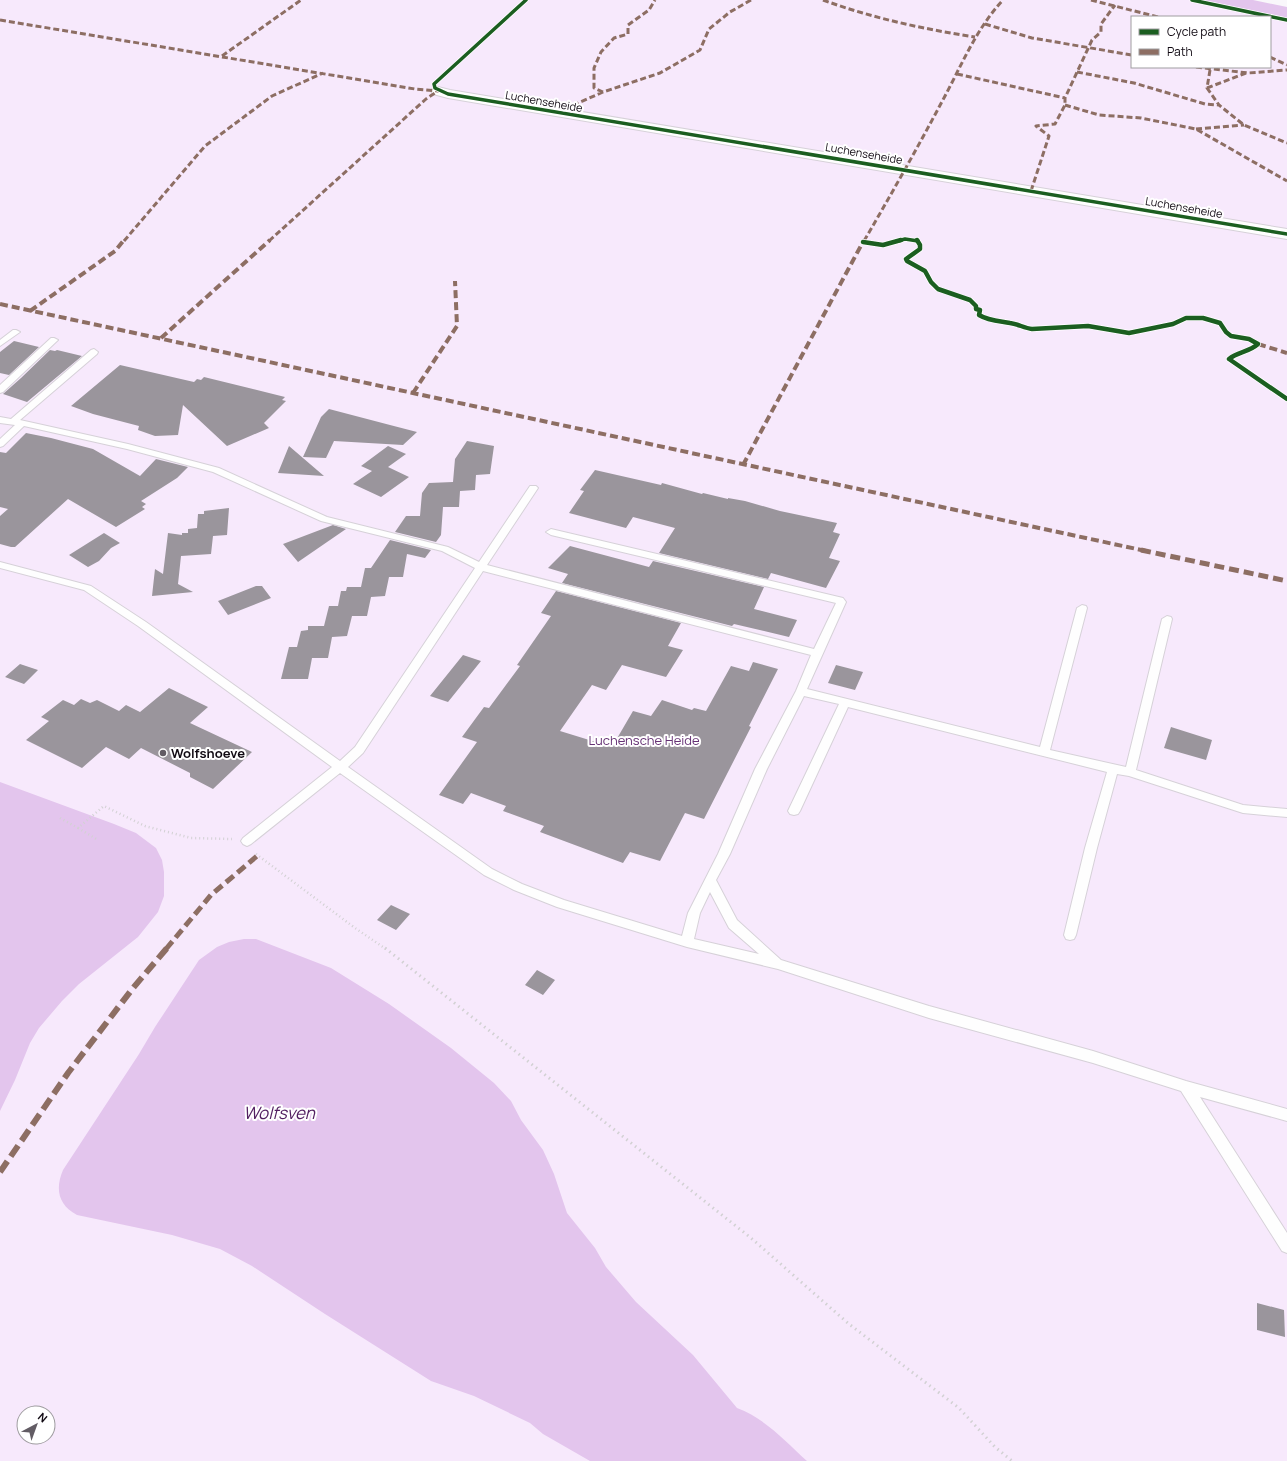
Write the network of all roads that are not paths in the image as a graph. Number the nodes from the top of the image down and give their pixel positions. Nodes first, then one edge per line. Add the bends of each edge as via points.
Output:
1 (438, 91) dead end
2 (1287, 234) edge
3 (16, 332) dead end
4 (54, 340) dead end
5 (0, 344) edge
6 (94, 352) dead end
7 (0, 390) edge
8 (0, 420) edge
9 (17, 423) junction
10 (0, 444) edge
11 (533, 488) dead end
12 (551, 532) dead end
13 (0, 565) edge
14 (481, 567) junction
15 (1082, 608) dead end
16 (1167, 619) dead end
17 (817, 653) junction
18 (801, 691) junction
19 (845, 702) junction
20 (1044, 752) junction
21 (340, 767) junction
22 (1113, 769) junction
23 (1130, 772) junction
24 (794, 811) dead end
25 (1287, 813) edge
26 (247, 841) road end
27 (710, 880) junction
28 (1070, 935) dead end
29 (687, 942) junction
30 (778, 964) junction
31 (1186, 1087) junction
32 (1287, 1115) edge
33 (1287, 1246) edge

1 - 2 street, Luchenseheide
3 - 5 lane
4 - 7 lane
6 - 9 lane
8 - 9 lane
9 - 10 lane
9 - 14 lane via 128,447 216,470 324,519 445,549
11 - 14 lane
12 - 17 lane via 839,600 841,602
13 - 21 lane via 87,588 142,624
14 - 17 lane
14 - 21 lane via 359,750
15 - 20 lane
16 - 23 lane
17 - 18 lane
18 - 19 lane
18 - 27 lane via 761,768
19 - 20 lane
19 - 24 lane
20 - 22 lane
21 - 26 lane
21 - 29 lane via 488,872 561,904
22 - 23 lane
22 - 28 lane
23 - 25 lane via 1242,809
27 - 29 lane via 694,913
27 - 30 lane via 733,924
29 - 30 lane
30 - 31 lane via 929,1012 1094,1057
31 - 32 lane
31 - 33 lane

